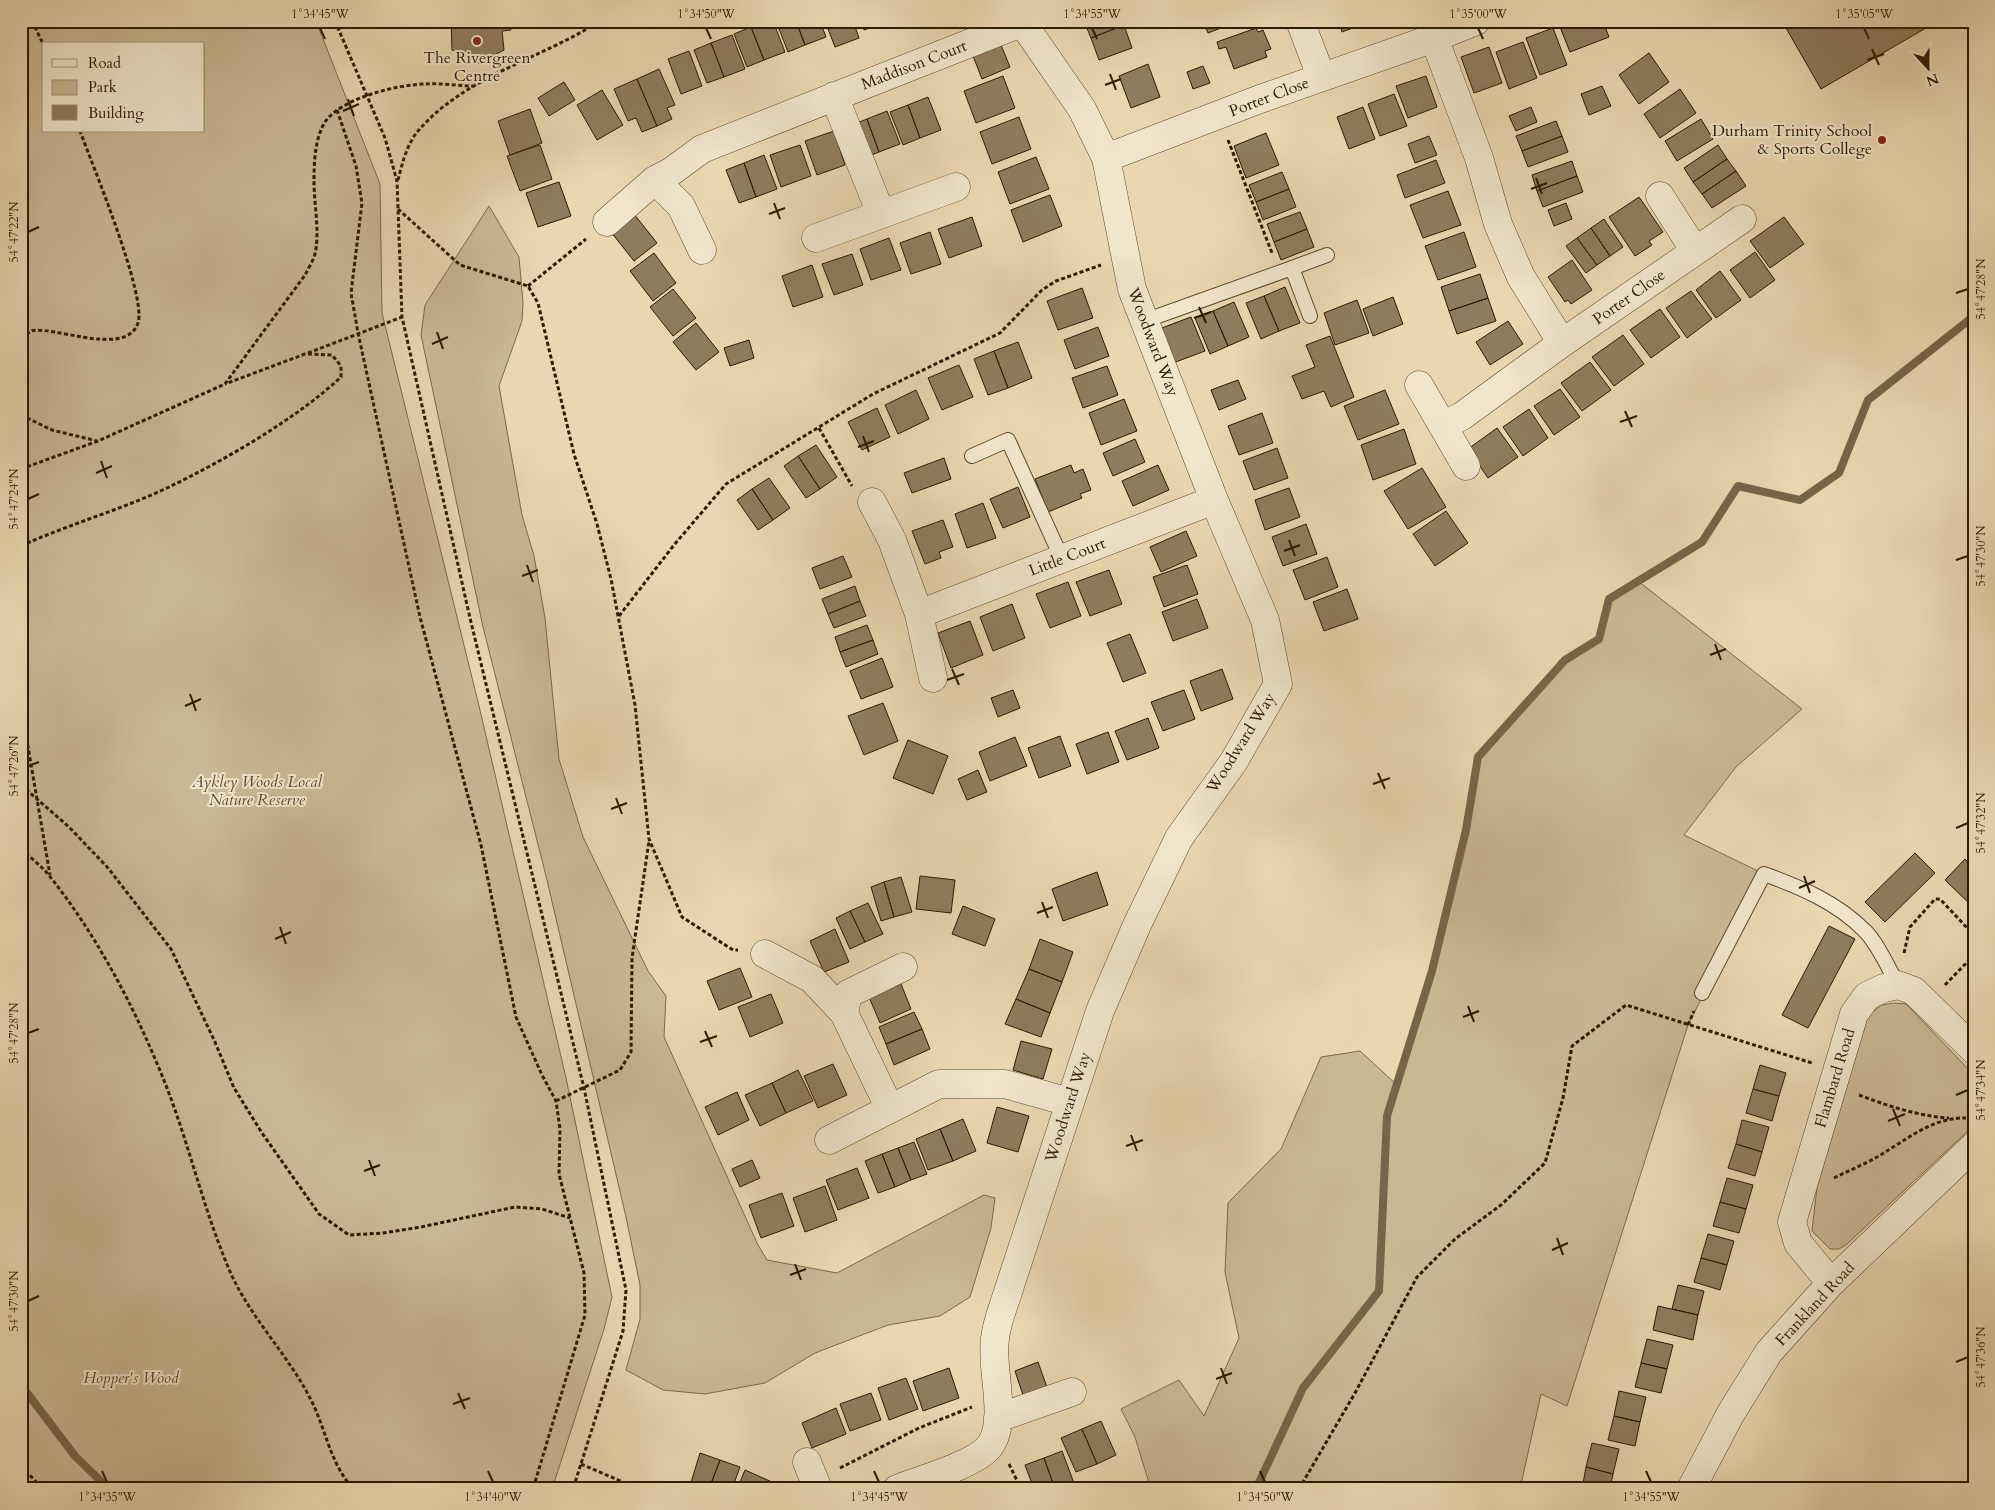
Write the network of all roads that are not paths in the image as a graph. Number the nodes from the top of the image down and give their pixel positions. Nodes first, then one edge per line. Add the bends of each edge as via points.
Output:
1 (1300, 21) edge
2 (1476, 21) edge
3 (1021, 22) edge
4 (1434, 38) junction
5 (1321, 76) junction
6 (834, 96) junction
7 (1106, 158) junction
8 (655, 180) junction
9 (956, 187) dead end
10 (1660, 196) dead end
11 (881, 214) junction
12 (1742, 220) dead end
13 (607, 222) road end
14 (816, 238) dead end
15 (702, 250) dead end
16 (1695, 251) junction
17 (1327, 255) dead end
18 (1286, 271) junction
19 (1310, 316) dead end
20 (1144, 321) junction
21 (1562, 343) junction
22 (1419, 385) dead end
23 (1443, 426) junction
24 (972, 456) dead end
25 (1466, 466) dead end
26 (1214, 500) junction
27 (872, 502) road end
28 (1062, 559) junction
29 (919, 614) junction
30 (934, 678) dead end
31 (765, 954) dead end
32 (903, 967) dead end
33 (1898, 985) junction
34 (1702, 993) dead end
35 (844, 1013) junction
36 (1974, 1050) edge
37 (1069, 1102) junction
38 (890, 1109) junction
39 (829, 1140) dead end
40 (1974, 1146) edge
41 (1831, 1283) junction
42 (1072, 1392) dead end
43 (998, 1418) junction
44 (897, 1489) edge
45 (1691, 1489) edge

1 - 5 street
2 - 4 street, Porter Close
3 - 6 street, Maddison Court
3 - 7 street, Woodward Way via 1082,110
4 - 5 street, Porter Close
4 - 21 street via 1479,158 1498,224 1520,277
5 - 7 street, Porter Close
6 - 8 street, Maddison Court via 702,149
6 - 11 street
7 - 20 street, Woodward Way via 1132,289
8 - 13 street, Maddison Court
8 - 15 street via 681,206
9 - 11 street
10 - 16 street
11 - 14 street
12 - 16 street, Porter Close
16 - 21 street, Porter Close
17 - 18 lane
18 - 19 lane
18 - 20 lane
20 - 26 street, Woodward Way
21 - 23 street, Porter Close via 1462,416
22 - 23 street
23 - 25 street
24 - 28 lane via 1008,440
26 - 28 street, Little Court
26 - 37 street, Woodward Way via 1265,620 1278,684 1234,761 1179,838 1100,1011
27 - 29 street via 892,540
28 - 29 street, Little Court
29 - 30 street
31 - 35 street via 812,979
32 - 35 street via 848,994
33 - 34 lane via 1865,930 1803,888 1764,874
33 - 36 street via 1914,992
33 - 41 street, Flambard Road via 1867,996 1854,1014 1792,1222 1798,1244
35 - 38 street
37 - 38 street via 1005,1084 940,1084
37 - 43 street, Woodward Way via 994,1339
38 - 39 street
40 - 41 street, Frankland Road
41 - 45 street, Frankland Road via 1770,1352 1731,1413
42 - 43 street
43 - 44 street, Woodward Way via 996,1436 987,1449 971,1460

